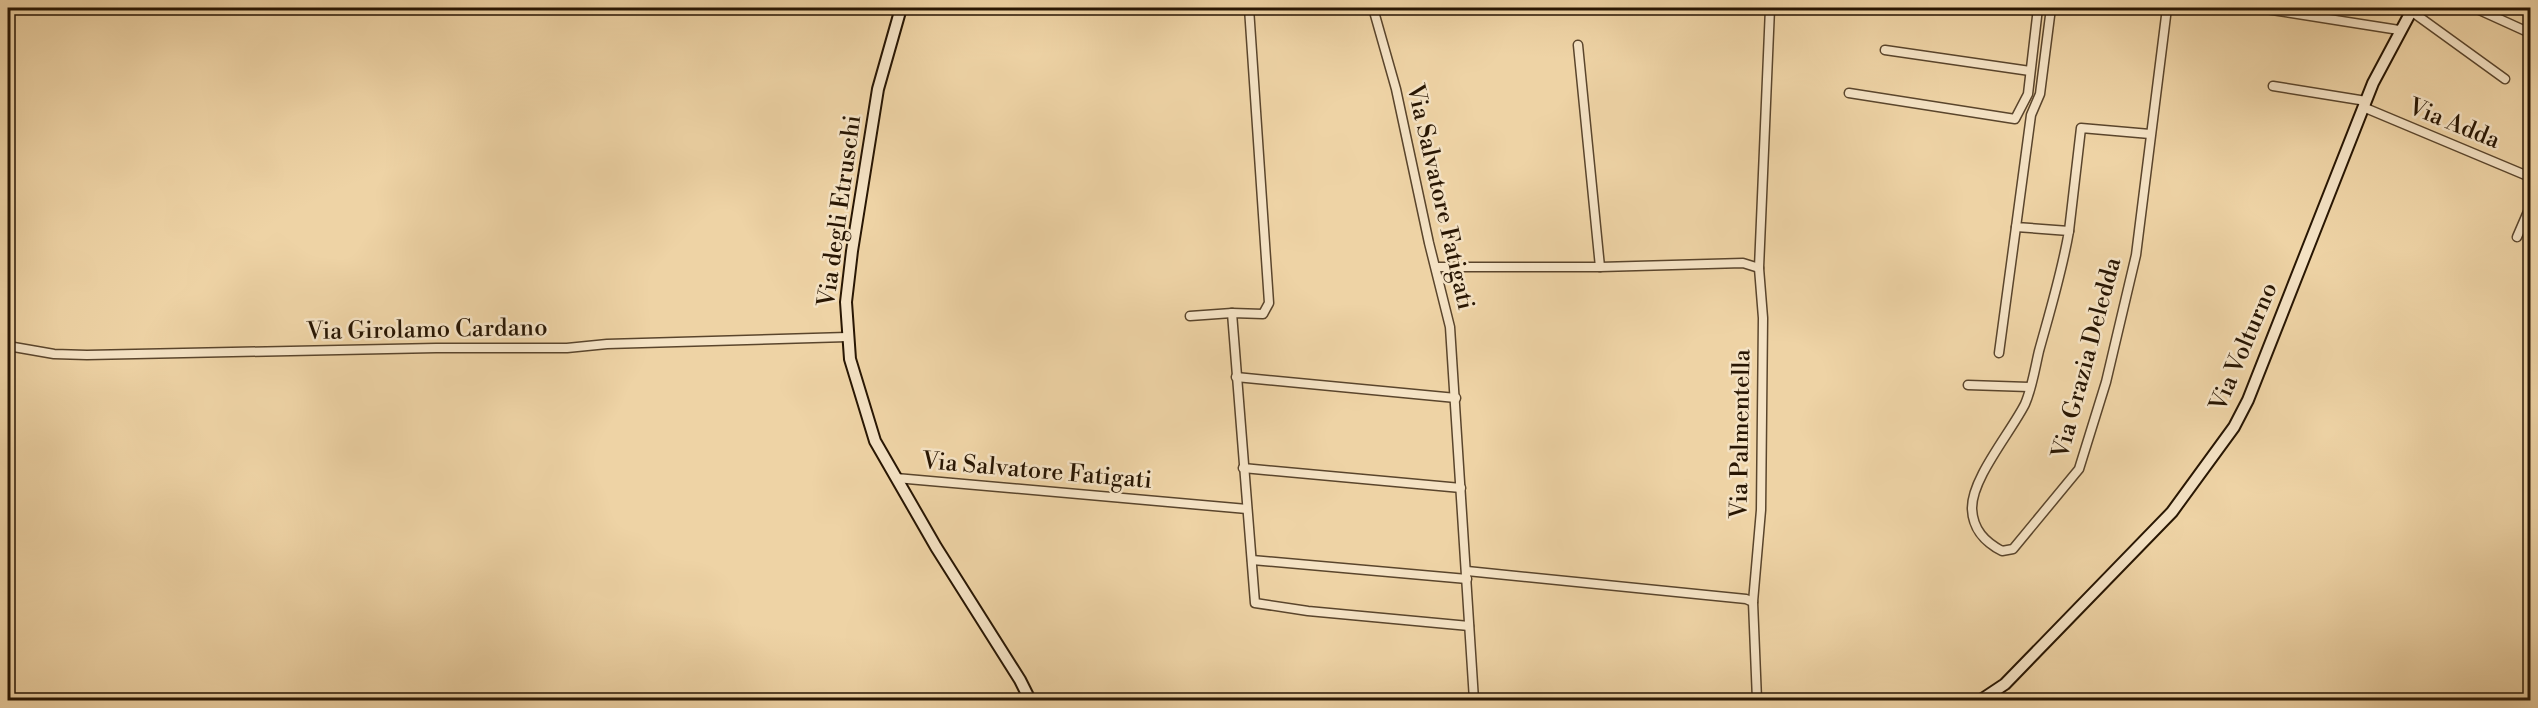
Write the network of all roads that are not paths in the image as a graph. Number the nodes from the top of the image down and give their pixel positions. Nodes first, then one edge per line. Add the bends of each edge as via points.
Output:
1 (901, 8) edge
2 (1249, 8) edge
3 (1373, 8) edge
4 (1770, 8) edge
5 (2038, 8) edge
6 (2051, 8) edge
7 (2167, 8) edge
8 (2259, 8) edge
9 (2475, 8) edge
10 (2412, 9) edge
11 (2399, 30) junction
12 (2530, 33) edge
13 (1578, 45) dead end
14 (1885, 50) dead end
15 (2030, 71) junction
16 (2505, 79) dead end
17 (2273, 86) dead end
18 (1849, 93) dead end
19 (2364, 104) junction
20 (2150, 134) junction
21 (2530, 177) edge
22 (2530, 207) edge
23 (2528, 221) edge
24 (2016, 227) junction
25 (2069, 231) junction
26 (2517, 237) dead end
27 (1436, 267) junction
28 (1600, 267) junction
29 (1759, 268) junction
30 (1232, 314) junction
31 (1190, 316) dead end
32 (847, 337) junction
33 (8, 346) edge
34 (1999, 353) dead end
35 (1236, 377) junction
36 (1968, 385) dead end
37 (2029, 387) junction
38 (1456, 398) junction
39 (1243, 468) junction
40 (896, 478) junction
41 (1461, 488) junction
42 (1247, 509) junction
43 (1252, 560) junction
44 (1467, 575) junction
45 (1753, 602) junction
46 (1469, 626) junction
47 (1030, 700) edge
48 (1474, 700) edge
49 (1757, 700) edge
50 (1981, 700) edge

1 - 32 street, Via degli Etruschi via 878,89 869,139 846,302
2 - 30 street via 1269,303 1263,314
3 - 27 street, Via Salvatore Fatigati via 1396,89
4 - 29 street, Via Palmentella
5 - 15 street
6 - 24 street
7 - 20 street, Via Grazia Deledda
8 - 11 street
9 - 12 street
10 - 11 street, Via Volturno
10 - 16 street
11 - 19 street, Via Volturno
13 - 28 street
14 - 15 street
15 - 18 street via 2028,94 2015,119
17 - 19 street, Via Adda
19 - 21 street, Via Adda
19 - 50 street, Via Volturno via 2234,427 2172,512 2005,684
20 - 25 street, Via Grazia Deledda via 2081,128
20 - 37 street, Via Grazia Deledda via 2142,216 2122,320 2079,470 2013,549 2002,551 1986,542 1978,531 1972,501 1978,483 2025,402
22 - 23 street
23 - 26 street
24 - 25 street
24 - 34 street
25 - 37 street, Via Grazia Deledda
27 - 28 street
27 - 38 street, Via Salvatore Fatigati via 1450,327
28 - 29 street via 1743,263
29 - 45 street, Via Palmentella via 1763,318 1761,510
30 - 31 street
30 - 35 street
32 - 33 street, Via Girolamo Cardano via 567,348 87,355
32 - 40 street, Via degli Etruschi via 875,441
35 - 38 street
35 - 39 street
36 - 37 street, Via Grazia Deledda
38 - 41 street, Via Salvatore Fatigati
39 - 41 street
39 - 42 street
40 - 42 street, Via Salvatore Fatigati
40 - 47 street, Via degli Etruschi
41 - 44 street, Via Salvatore Fatigati
42 - 43 street
43 - 44 street
43 - 46 street via 1258,605
44 - 45 street
44 - 46 street, Via Salvatore Fatigati
45 - 49 street, Via Palmentella
46 - 48 street, Via Salvatore Fatigati

